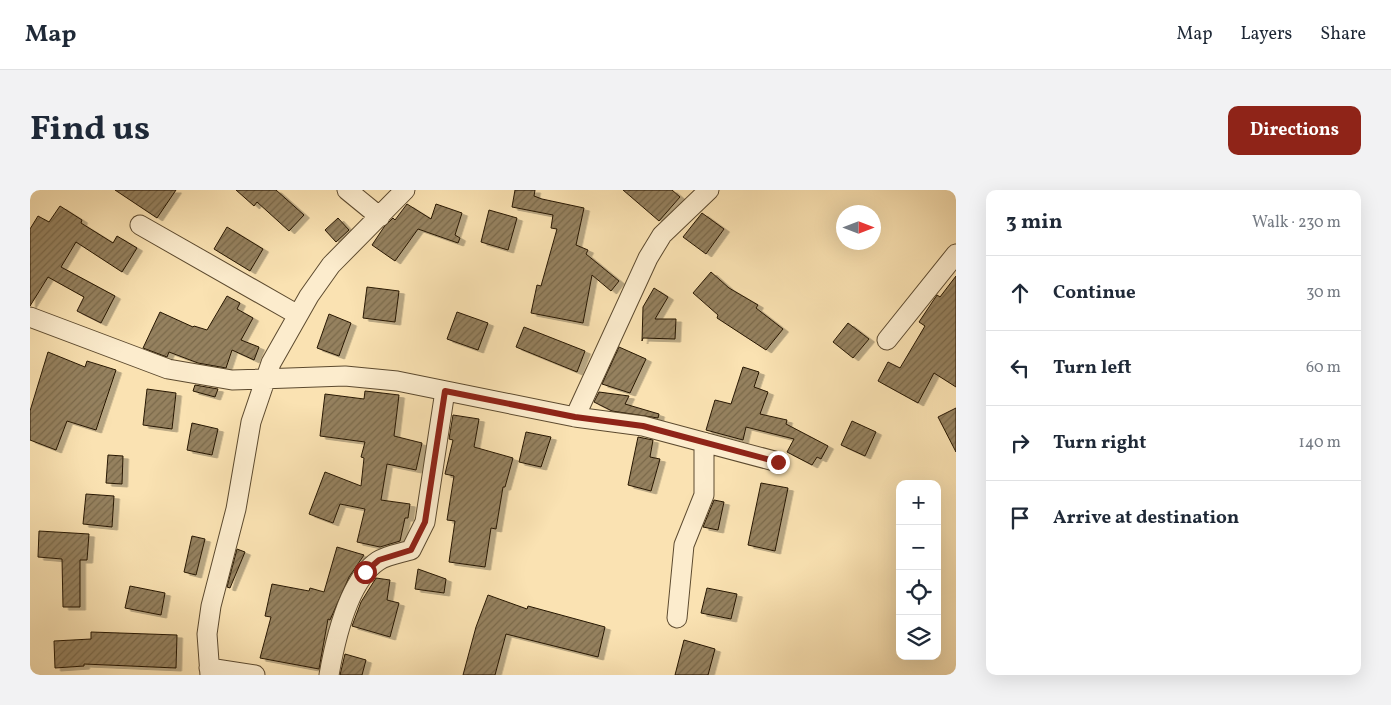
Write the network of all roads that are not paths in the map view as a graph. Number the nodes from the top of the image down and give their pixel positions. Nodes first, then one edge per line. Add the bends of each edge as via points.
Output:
1 (347, 190) edge
2 (405, 190) edge
3 (709, 190) edge
4 (380, 217) junction
5 (140, 225) dead end
6 (956, 254) edge
7 (298, 315) junction
8 (30, 317) edge
9 (887, 340) dead end
10 (264, 380) junction
11 (445, 391) junction
12 (575, 417) junction
13 (704, 442) junction
14 (778, 462) dead end
15 (677, 618) dead end
16 (209, 671) edge
17 (255, 675) edge
18 (329, 675) edge

1 - 4 street
2 - 4 street
3 - 12 street via 662,235 653,250
4 - 7 street via 331,264
5 - 7 street
6 - 9 street
7 - 10 street
8 - 10 street via 168,369 232,380
10 - 11 street via 345,376 397,381
10 - 16 street via 251,422 236,510 211,606 207,634
11 - 12 street
11 - 18 street via 425,522 411,550 379,560 354,587
12 - 13 street via 643,426
13 - 14 street
13 - 15 street via 704,495 684,545
16 - 17 street

